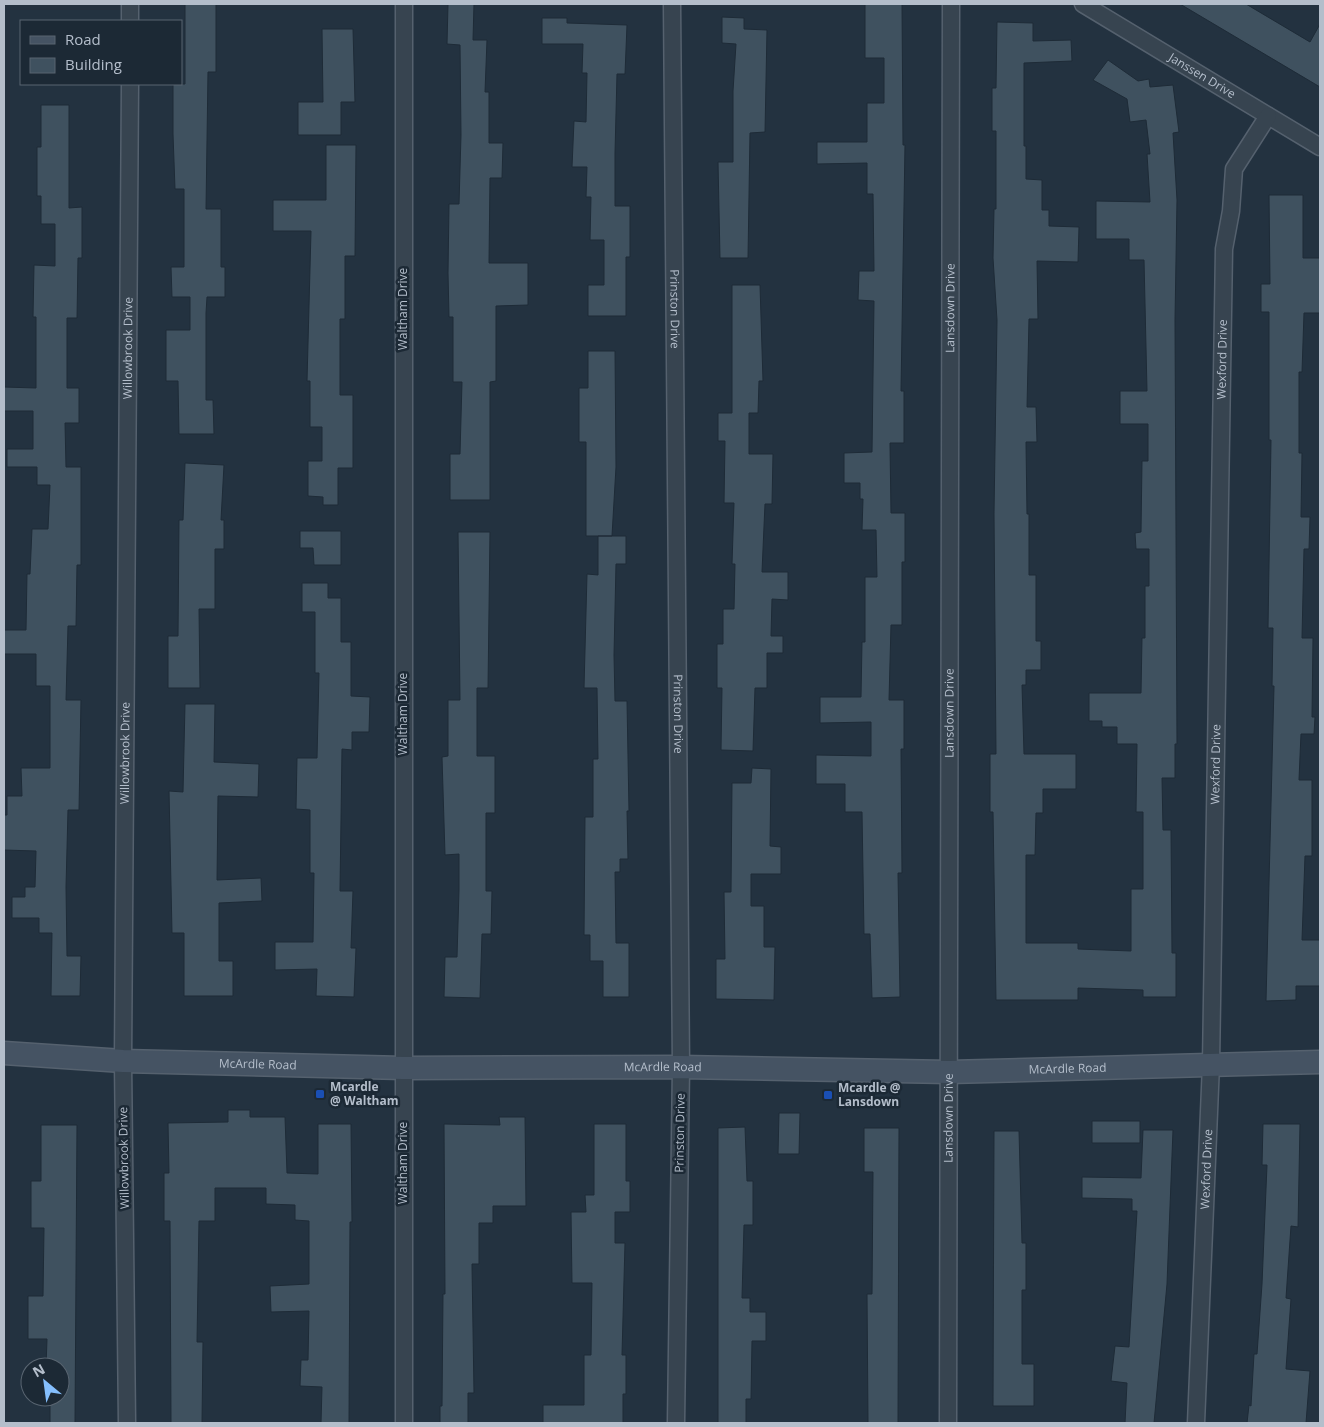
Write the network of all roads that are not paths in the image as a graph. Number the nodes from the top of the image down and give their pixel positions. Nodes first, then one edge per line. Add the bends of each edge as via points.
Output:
1 (130, 4) edge
2 (404, 4) edge
3 (672, 4) edge
4 (951, 4) edge
5 (1083, 4) edge
6 (130, 20) edge
7 (130, 85) edge
8 (1268, 116) junction
9 (1320, 147) edge
10 (4, 1053) edge
11 (123, 1061) junction
12 (1320, 1062) edge
13 (1211, 1064) junction
14 (681, 1067) junction
15 (403, 1068) junction
16 (949, 1072) junction
17 (127, 1423) edge
18 (404, 1423) edge
19 (676, 1423) edge
20 (948, 1423) edge
21 (1196, 1423) edge

1 - 6 street
2 - 15 street, Waltham Drive
3 - 14 street, Prinston Drive
4 - 16 street, Lansdown Drive
5 - 8 street, Janssen Drive
7 - 11 street, Willowbrook Drive
8 - 9 street, Janssen Drive
8 - 13 street, Wexford Drive via 1234,169 1224,249
10 - 11 main road, McArdle Road
11 - 15 main road, McArdle Road
11 - 17 street, Willowbrook Drive
12 - 13 main road, McArdle Road
13 - 16 main road, McArdle Road
13 - 21 street, Wexford Drive
14 - 15 main road, McArdle Road
14 - 16 main road, McArdle Road
14 - 19 street, Prinston Drive
15 - 18 street, Waltham Drive
16 - 20 street, Lansdown Drive

